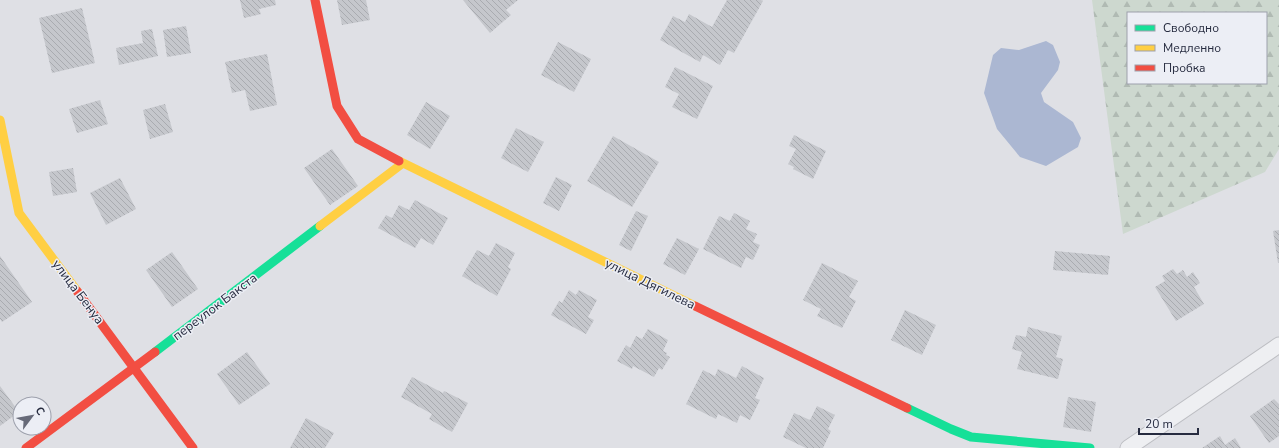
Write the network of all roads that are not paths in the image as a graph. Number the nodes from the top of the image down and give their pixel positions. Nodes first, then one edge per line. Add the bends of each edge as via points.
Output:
1 (315, 0) edge
2 (0, 120) edge
3 (2, 145) edge
4 (403, 163) junction
5 (1279, 345) edge
6 (135, 368) junction
7 (26, 448) edge
8 (193, 448) edge
9 (1090, 448) edge
10 (1128, 448) edge

1 - 4 street, улица Дягилева via 337,106 358,139
2 - 3 street, улица Бенуа
3 - 6 street, улица Бенуа via 19,213
4 - 6 street, переулок Бакста
4 - 9 street, улица Дягилева via 951,429 971,437
5 - 10 street
6 - 7 street, переулок Бакста
6 - 8 street, улица Бенуа

